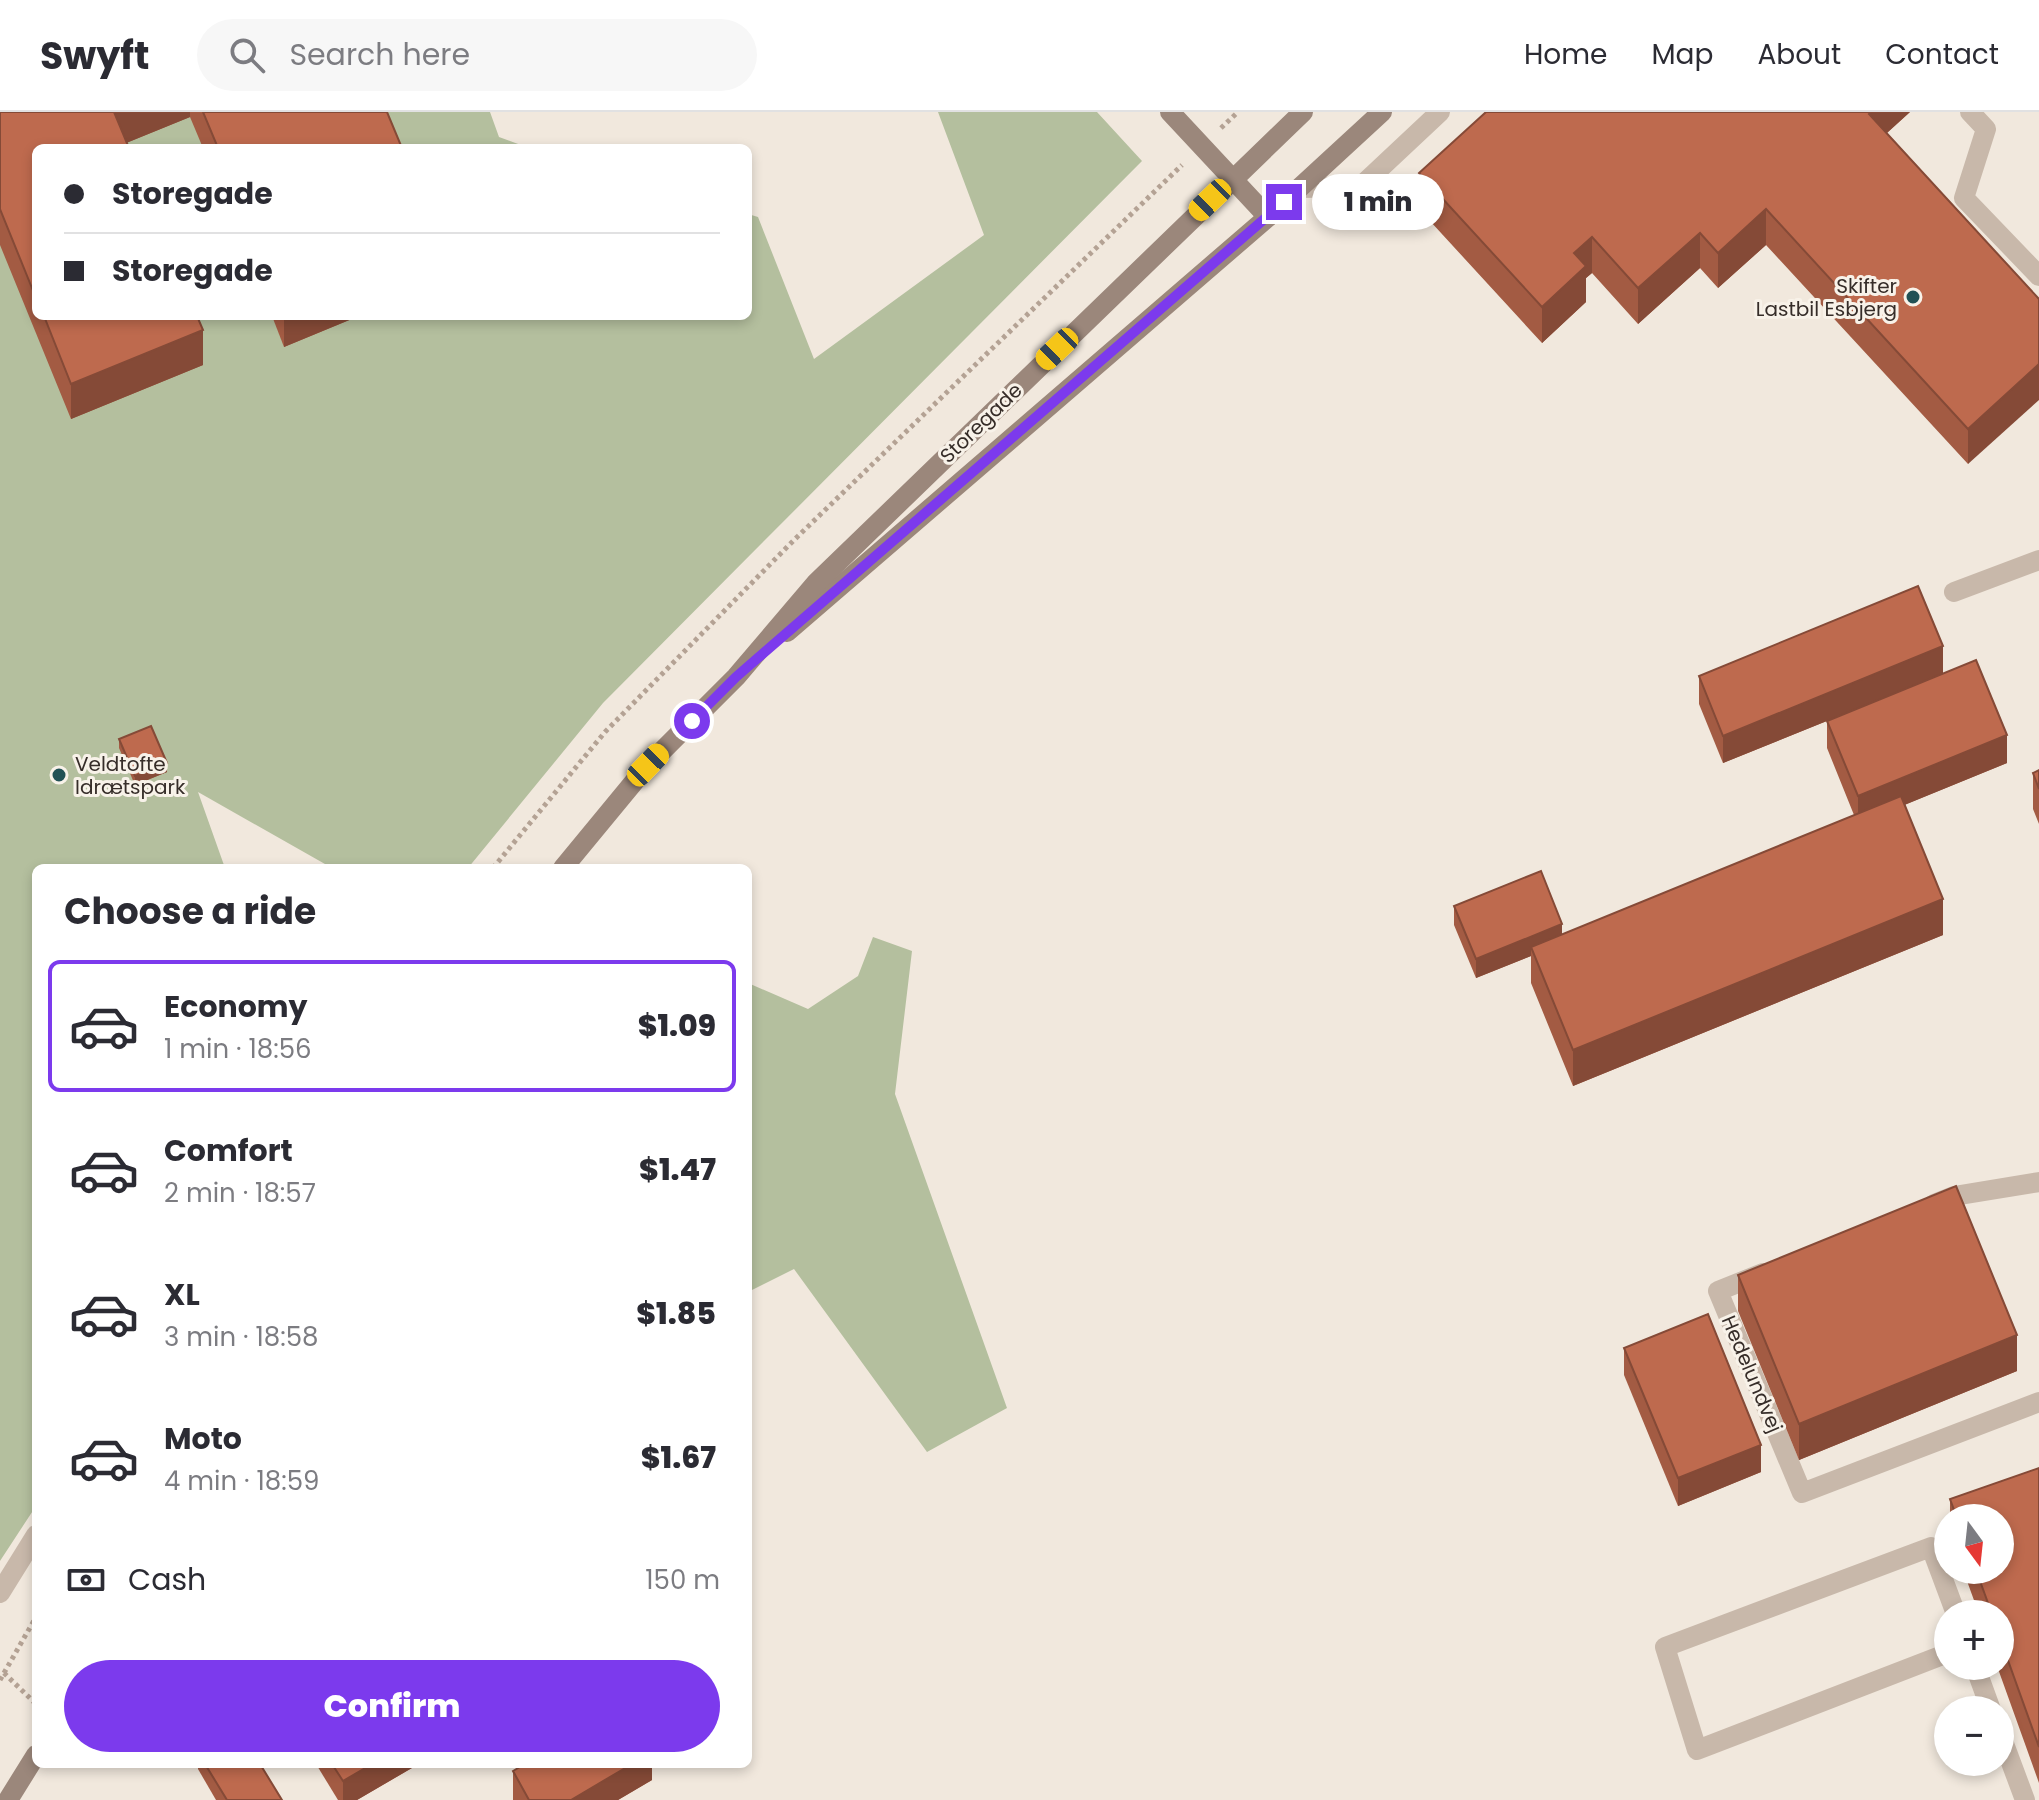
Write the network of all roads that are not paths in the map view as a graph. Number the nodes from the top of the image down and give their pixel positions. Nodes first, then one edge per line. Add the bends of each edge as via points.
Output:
1 (1170, 112) edge
2 (1303, 112) edge
3 (1382, 112) edge
4 (1440, 112) edge
5 (1970, 112) edge
6 (1232, 179) junction
7 (1300, 188) junction
8 (1268, 217) junction
9 (2039, 276) edge
10 (2039, 560) edge
11 (1954, 592) dead end
12 (736, 677) junction
13 (566, 864) edge
14 (2039, 1182) edge
15 (1910, 1214) edge
16 (1777, 1267) edge
17 (2039, 1402) edge
18 (32, 1541) edge
19 (0, 1593) edge
20 (1951, 1600) edge
21 (1934, 1658) edge
22 (32, 1761) edge
23 (2014, 1771) edge
24 (8, 1800) edge
25 (2025, 1800) edge

1 - 6 main road
2 - 6 main road, Storegade
3 - 7 main road, Storegade
4 - 7 street via 1360,187
5 - 9 street via 1986,129 1964,198
6 - 8 main road
6 - 12 main road, Storegade via 816,583
7 - 8 main road, Storegade
8 - 12 main road, Storegade
10 - 11 street
12 - 13 main road, Storegade via 648,765
14 - 15 street via 1954,1196
16 - 17 street, Hedelundvej via 1718,1291 1802,1493
18 - 19 street
20 - 21 street via 1931,1547 1665,1647 1697,1750
22 - 24 main road
23 - 25 street

